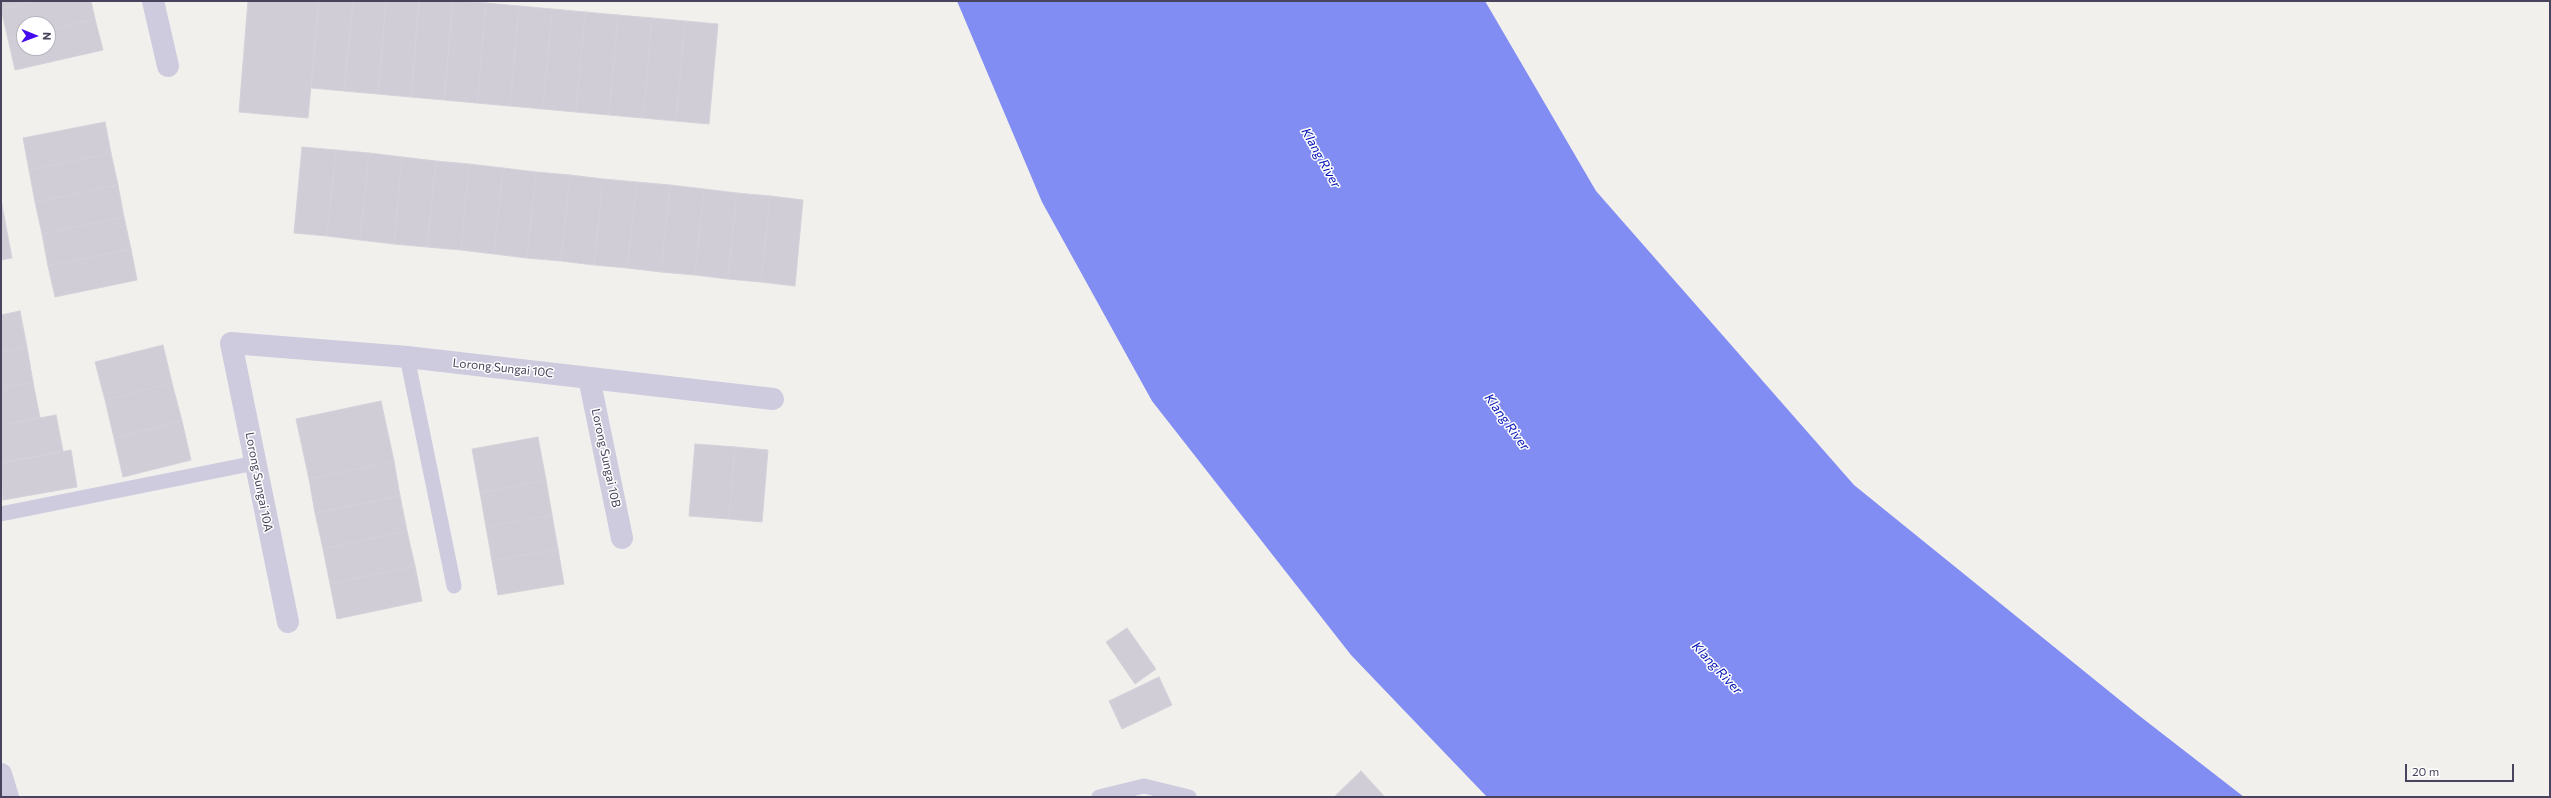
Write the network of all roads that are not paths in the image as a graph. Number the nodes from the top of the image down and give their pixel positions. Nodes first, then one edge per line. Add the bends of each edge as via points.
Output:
1 (153, 1) edge
2 (168, 66) dead end
3 (232, 343) joint
4 (407, 357) junction
5 (589, 378) junction
6 (773, 400) dead end
7 (255, 463) junction
8 (1, 514) edge
9 (622, 538) dead end
10 (454, 586) dead end
11 (288, 622) dead end
12 (1099, 797) edge
13 (1189, 797) edge

1 - 2 street
3 - 4 street, Lorong Sungai 10C
3 - 7 street, Lorong Sungai 10A
4 - 5 street, Lorong Sungai 10C
4 - 10 lane
5 - 6 street, Lorong Sungai 10C
5 - 9 street, Lorong Sungai 10B
7 - 8 lane
7 - 11 street, Lorong Sungai 10A
12 - 13 lane via 1144,786

